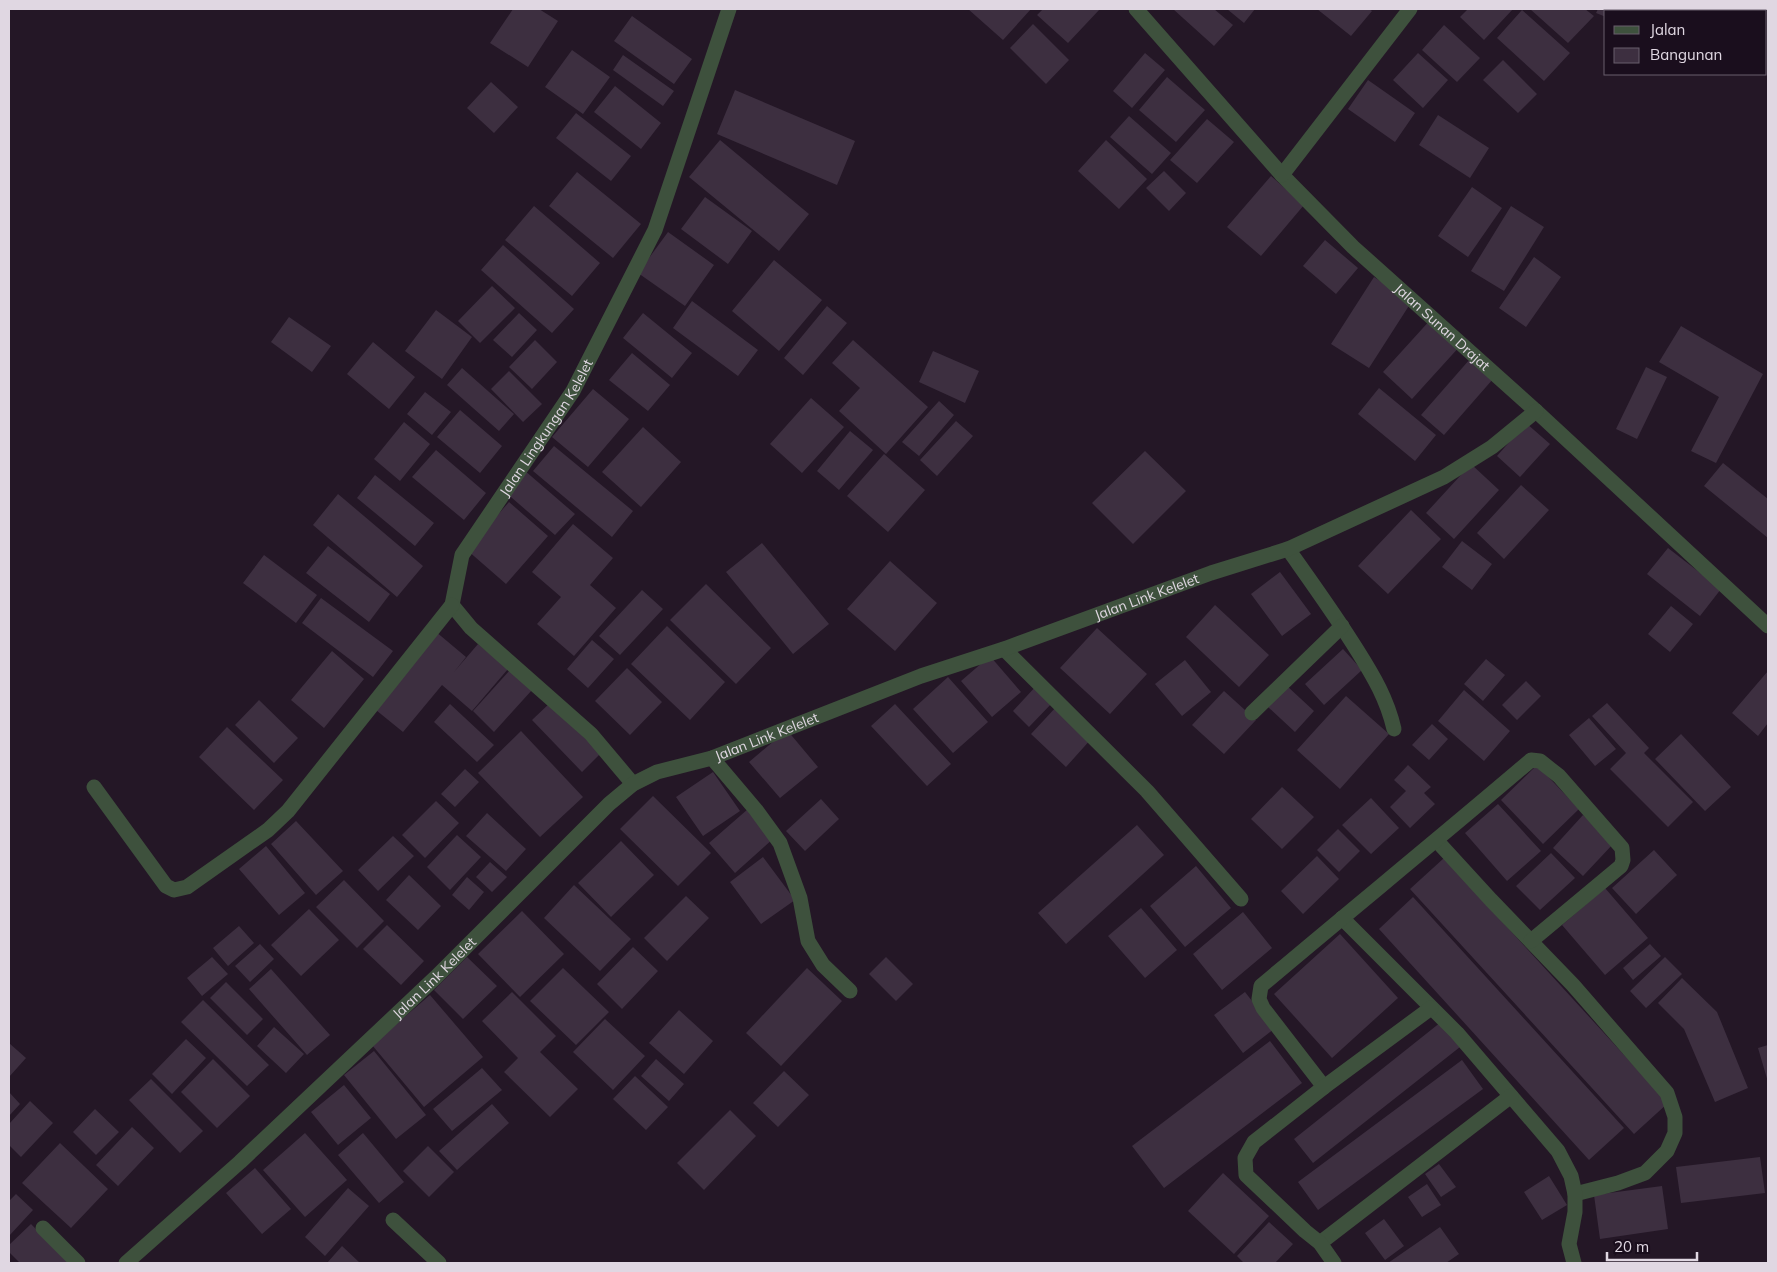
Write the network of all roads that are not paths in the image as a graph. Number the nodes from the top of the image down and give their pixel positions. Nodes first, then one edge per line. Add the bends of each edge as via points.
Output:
1 (729, 9) edge
2 (1136, 9) edge
3 (1410, 9) edge
4 (1282, 175) junction
5 (1536, 411) junction
6 (1288, 549) junction
7 (452, 605) junction
8 (1342, 626) junction
9 (1768, 626) edge
10 (1004, 648) junction
11 (1252, 713) dead end
12 (1394, 729) dead end
13 (712, 758) junction
14 (633, 784) junction
15 (94, 788) dead end
16 (1437, 841) junction
17 (1241, 899) dead end
18 (1342, 918) junction
19 (1531, 941) junction
20 (850, 991) dead end
21 (1431, 1008) junction
22 (1324, 1087) junction
23 (1511, 1096) junction
24 (1575, 1194) junction
25 (393, 1220) dead end
26 (44, 1228) dead end
27 (1320, 1242) junction
28 (78, 1263) edge
29 (126, 1263) edge
30 (439, 1263) edge
31 (1334, 1263) edge
32 (1574, 1263) edge

1 - 7 street, Jalan Lingkungan Kelelet via 655,230 573,391 462,555
2 - 4 street, Jalan Sunan Drajat
3 - 4 street
4 - 5 street, Jalan Sunan Drajat via 1353,247
5 - 6 street, Jalan Link Kelelet via 1492,447 1444,477
5 - 9 street, Jalan Sunan Drajat
6 - 8 street
6 - 10 street, Jalan Link Kelelet
7 - 14 street via 471,628 591,734
7 - 15 street via 288,811 268,830 187,887 174,890 166,886
8 - 11 street
8 - 12 street via 1378,684 1390,709
10 - 13 street, Jalan Link Kelelet via 921,676
10 - 17 street via 1148,791
13 - 14 street, Jalan Link Kelelet via 657,772
13 - 20 street via 780,843 800,898 808,941 823,965
14 - 29 street, Jalan Link Kelelet via 609,804 436,977 240,1162
16 - 18 street
16 - 19 street
16 - 19 street via 1531,760 1540,761 1559,776 1622,848 1623,860 1621,866
18 - 21 street
18 - 22 street via 1261,986 1259,998 1263,1008
19 - 24 street via 1667,1093 1675,1117 1675,1133 1667,1151 1645,1173
21 - 22 street
21 - 23 street via 1458,1033
22 - 27 street via 1254,1142 1246,1158 1246,1175
23 - 24 street via 1558,1151 1571,1176
23 - 27 street
24 - 32 street via 1569,1244
25 - 30 street
26 - 28 street
27 - 31 street

